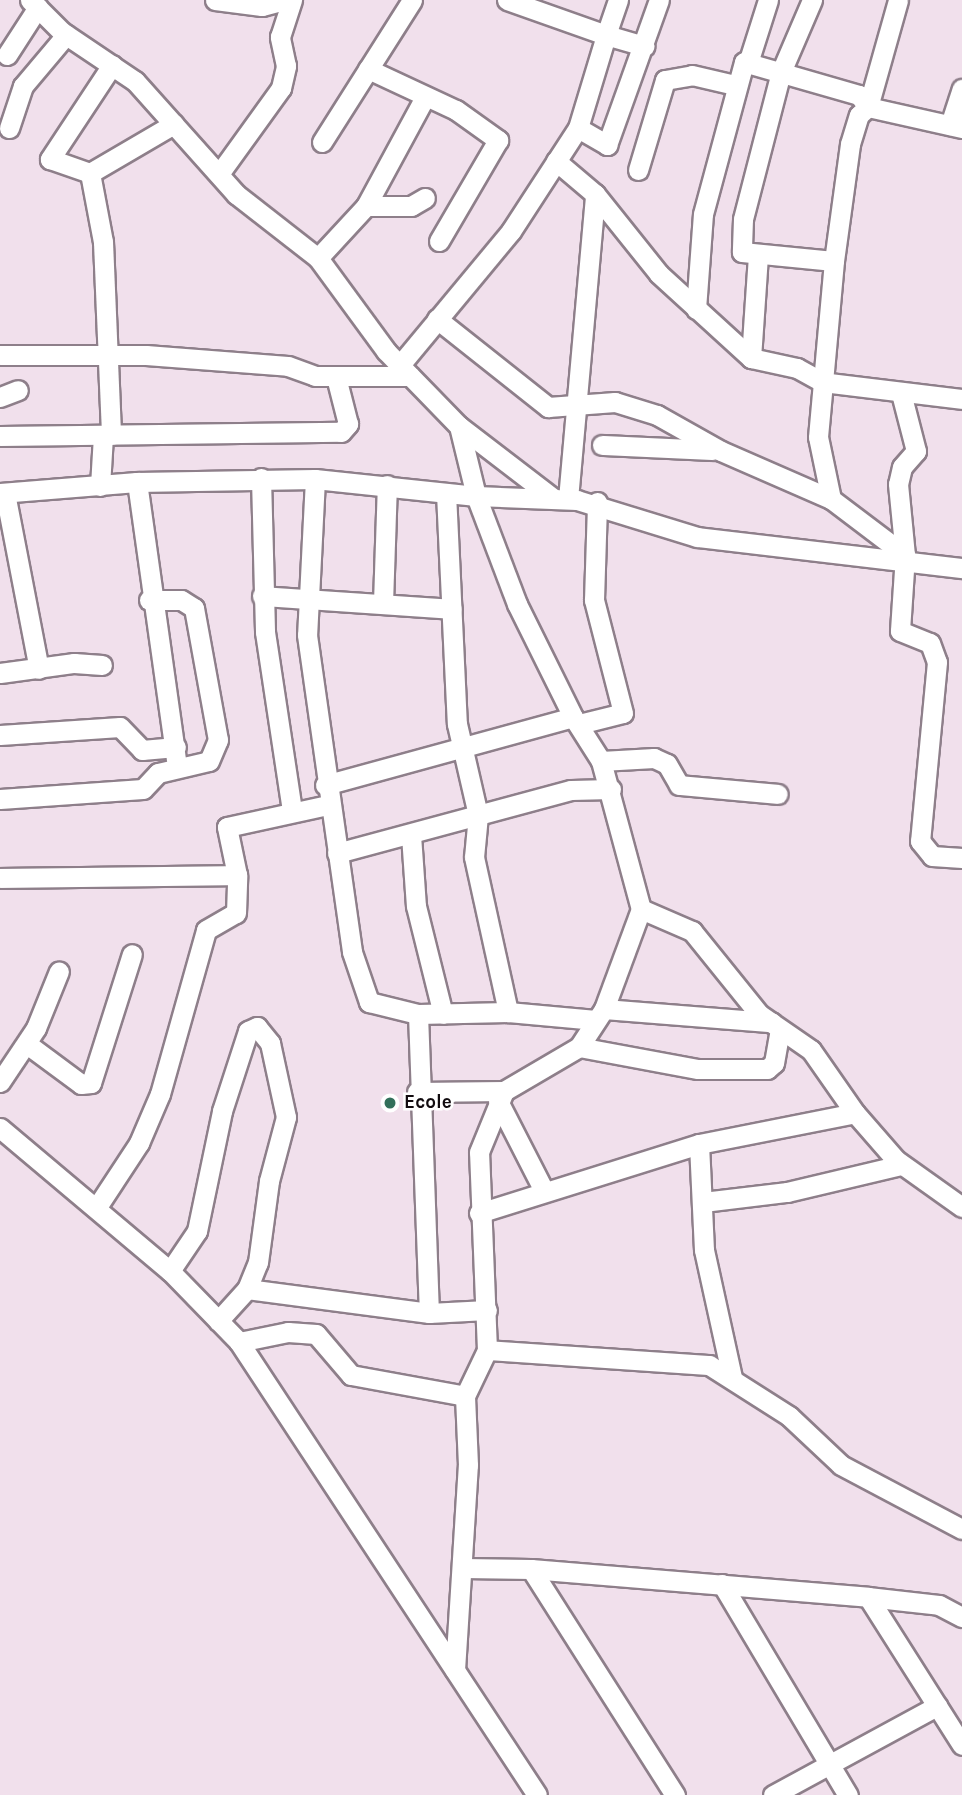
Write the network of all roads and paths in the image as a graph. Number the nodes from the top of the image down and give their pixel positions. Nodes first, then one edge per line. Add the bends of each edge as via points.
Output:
1 (215, 0) edge
2 (285, 0) edge
3 (292, 0) edge
4 (412, 0) edge
5 (507, 0) edge
6 (618, 0) edge
7 (659, 0) edge
8 (768, 0) edge
9 (812, 0) edge
10 (898, 0) edge
11 (34, 4) edge
12 (66, 35) junction
13 (606, 35) junction
14 (645, 46) junction
15 (7, 55) dead end
16 (748, 63) junction
17 (112, 65) junction
18 (368, 69) junction
19 (781, 72) junction
20 (735, 85) junction
21 (962, 89) edge
22 (425, 97) junction
23 (868, 107) junction
24 (174, 124) junction
25 (956, 127) edge
26 (9, 128) dead end
27 (578, 128) junction
28 (322, 142) dead end
29 (556, 161) junction
30 (638, 170) dead end
31 (90, 173) junction
32 (219, 174) junction
33 (595, 194) junction
34 (425, 198) dead end
35 (366, 206) junction
36 (439, 241) dead end
37 (758, 255) junction
38 (318, 258) junction
39 (834, 261) junction
40 (696, 309) junction
41 (437, 319) junction
42 (0, 355) edge
43 (109, 356) junction
44 (751, 358) junction
45 (405, 371) junction
46 (336, 377) junction
47 (822, 382) junction
48 (901, 393) junction
49 (962, 399) edge
50 (575, 401) junction
51 (459, 426) junction
52 (107, 435) junction
53 (0, 436) edge
54 (602, 445) dead end
55 (721, 451) junction
56 (261, 478) junction
57 (315, 479) junction
58 (137, 482) junction
59 (387, 485) junction
60 (100, 486) junction
61 (3, 493) edge
62 (446, 493) junction
63 (476, 496) junction
64 (561, 499) junction
65 (831, 499) junction
66 (597, 502) junction
67 (906, 558) junction
68 (962, 568) edge
69 (262, 596) junction
70 (306, 598) junction
71 (149, 600) junction
72 (383, 603) junction
73 (452, 609) junction
74 (102, 665) dead end
75 (39, 669) junction
76 (0, 673) edge
77 (576, 721) junction
78 (0, 734) edge
79 (463, 749) junction
80 (176, 757) junction
81 (601, 761) junction
82 (611, 789) junction
83 (778, 794) dead end
84 (326, 795) junction
85 (0, 799) edge
86 (292, 811) junction
87 (478, 815) junction
88 (411, 835) junction
89 (337, 853) junction
90 (962, 858) edge
91 (237, 875) junction
92 (0, 878) edge
93 (641, 909) junction
94 (132, 954) dead end
95 (59, 971) dead end
96 (508, 1012) junction
97 (418, 1014) junction
98 (443, 1014) junction
99 (600, 1014) junction
100 (776, 1026) junction
101 (27, 1044) junction
102 (579, 1046) junction
103 (0, 1082) edge
104 (417, 1092) junction
105 (501, 1096) junction
106 (855, 1113) junction
107 (0, 1128) edge
108 (699, 1144) junction
109 (901, 1165) junction
110 (544, 1191) junction
111 (703, 1202) junction
112 (97, 1207) junction
113 (962, 1207) edge
114 (479, 1213) junction
115 (170, 1271) junction
116 (247, 1289) junction
117 (486, 1310) junction
118 (429, 1313) junction
119 (218, 1321) junction
120 (239, 1342) junction
121 (487, 1350) junction
122 (732, 1377) junction
123 (465, 1396) junction
124 (962, 1529) edge
125 (463, 1568) junction
126 (531, 1569) junction
127 (722, 1584) junction
128 (868, 1597) junction
129 (962, 1617) edge
130 (455, 1670) junction
131 (937, 1706) junction
132 (962, 1745) edge
133 (830, 1764) junction
134 (537, 1795) edge
135 (675, 1795) edge
136 (774, 1795) edge
137 (848, 1795) edge

1 - 2 street via 262,6
3 - 32 street via 280,37 286,66 281,88
4 - 18 street
5 - 13 street
6 - 13 street
7 - 14 street
8 - 16 street
9 - 19 street
10 - 23 street
11 - 12 street
11 - 15 street
12 - 17 street
12 - 26 street via 23,86
13 - 14 street
13 - 27 street
14 - 27 street via 607,145
16 - 19 street
16 - 20 street via 740,65
17 - 24 street via 135,81
17 - 31 street via 50,159
18 - 22 street
18 - 28 street
19 - 23 street via 859,96
19 - 37 street via 743,219 742,252
20 - 30 street via 692,75 665,80
20 - 40 street via 703,214
21 - 25 street
22 - 35 street
22 - 36 street via 486,128 498,140
23 - 25 street
23 - 39 street via 859,115 850,144
24 - 31 street
24 - 32 street
27 - 29 street
29 - 33 street
29 - 41 street via 511,232
31 - 43 street via 103,243
32 - 38 street via 236,194
33 - 40 street
33 - 50 street
34 - 35 street via 411,206
35 - 38 street
37 - 39 street
37 - 44 street
38 - 45 street
39 - 47 street
40 - 44 street
41 - 45 street
41 - 50 street via 548,407
42 - 43 street
43 - 46 street via 227,360
43 - 52 street
44 - 47 street via 797,368
45 - 46 street
45 - 51 street
46 - 52 street via 348,424 341,432
47 - 48 street
47 - 65 street via 818,437
48 - 49 street
48 - 67 street via 916,451 902,467 898,484
50 - 55 street via 615,402 657,415
50 - 64 street
51 - 63 street
51 - 64 street
52 - 53 street
52 - 60 street
54 - 55 street
55 - 65 street
56 - 57 street
56 - 58 street
56 - 69 street
57 - 59 street
57 - 70 street
58 - 60 street
58 - 71 street
59 - 62 street
59 - 72 street
60 - 61 street
61 - 75 street
62 - 63 street
62 - 73 street
63 - 64 street
63 - 77 street via 517,604
64 - 66 street
65 - 67 street
66 - 67 street via 697,537
66 - 77 street via 594,600 623,713
67 - 68 street
67 - 90 street via 900,631 930,643 937,662 920,841 932,856
69 - 70 street
69 - 86 street
70 - 72 street
70 - 84 street
71 - 80 street
71 - 80 street via 181,600 194,608 218,740 209,761
72 - 73 street
73 - 79 street via 454,689
74 - 75 street
75 - 76 street
77 - 79 street
77 - 81 street
78 - 80 street via 120,727 142,750
79 - 84 street
79 - 87 street
80 - 85 street via 143,789
81 - 82 street
81 - 83 street via 654,758 667,764 679,785
82 - 87 street via 571,790
82 - 93 street
84 - 86 street
84 - 89 street
86 - 91 street via 227,827
87 - 88 street
87 - 96 street via 474,857
88 - 89 street
88 - 98 street via 416,906
89 - 97 street via 352,952 369,1002
91 - 92 street
91 - 112 street via 236,913 206,930 160,1094 138,1143
93 - 99 street
93 - 100 street via 692,931
94 - 101 street via 91,1083 80,1084
95 - 101 street
96 - 98 street
96 - 99 street
97 - 98 street
97 - 104 street
99 - 100 street
99 - 102 street
100 - 102 street via 774,1063 767,1069 698,1069
100 - 106 street via 811,1049
101 - 103 street
102 - 105 street
104 - 105 street
104 - 118 street
105 - 110 street
105 - 114 street via 480,1152
106 - 108 street
106 - 109 street
107 - 112 street
108 - 110 street
108 - 111 street
109 - 111 street via 787,1192
109 - 113 street
110 - 114 street
111 - 122 street via 710,1292
112 - 115 street
114 - 117 street
115 - 116 street via 197,1231 222,1111 248,1031 257,1027 270,1043 286,1117 271,1170 258,1262
115 - 119 street
116 - 118 street
116 - 119 street
117 - 118 street
117 - 121 street
119 - 120 street
120 - 123 street via 288,1332 316,1334 351,1375
120 - 130 street
121 - 122 street via 694,1362
121 - 123 street
122 - 124 street via 789,1416 841,1465
123 - 125 street
125 - 126 street
125 - 130 street
126 - 127 street
126 - 135 street
127 - 128 street
127 - 133 street
128 - 129 street via 939,1605
128 - 131 street
130 - 134 street
131 - 132 street
131 - 133 street
133 - 136 street
133 - 137 street

